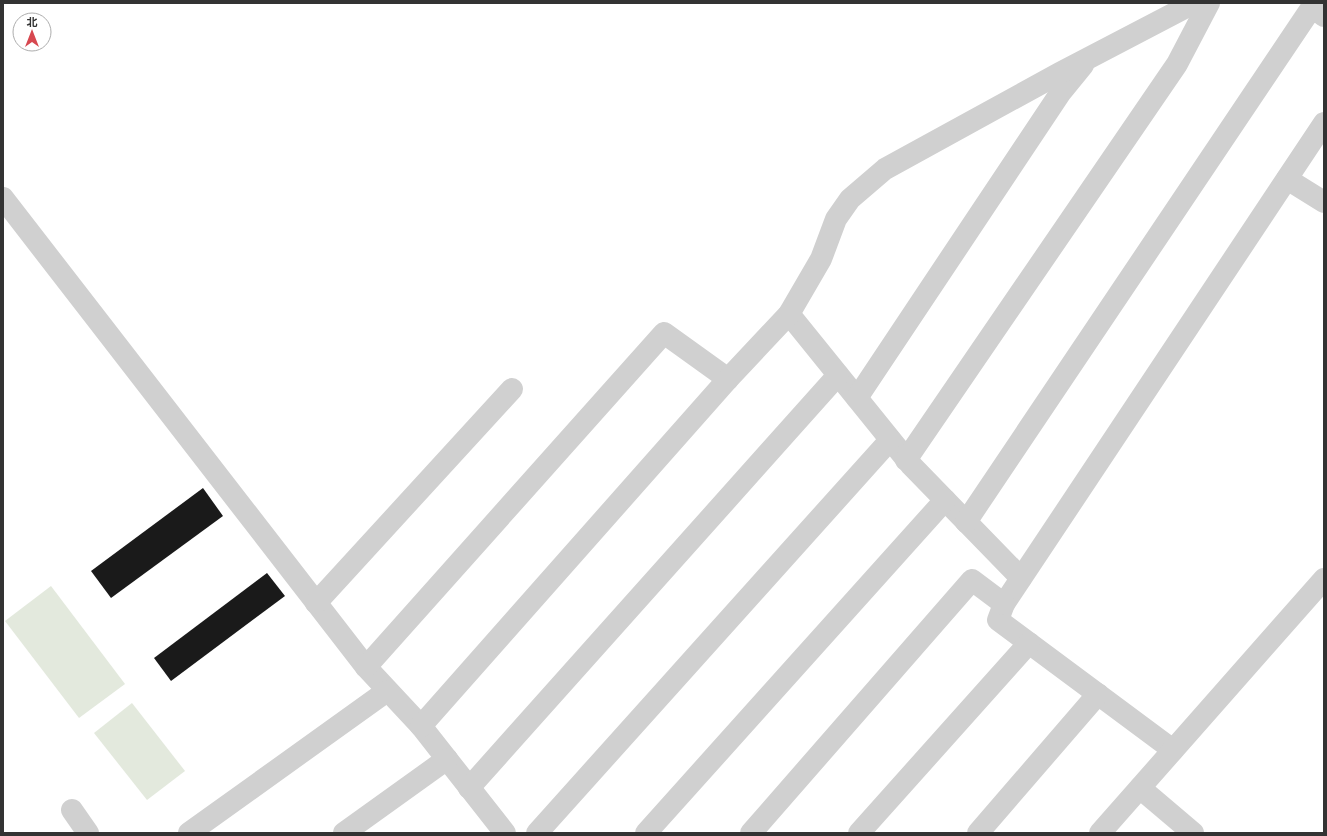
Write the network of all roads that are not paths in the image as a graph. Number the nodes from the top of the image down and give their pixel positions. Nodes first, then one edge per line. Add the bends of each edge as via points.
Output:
1 (1194, 3) edge
2 (1209, 3) edge
3 (1324, 16) edge
4 (1089, 57) junction
5 (1324, 123) edge
6 (1287, 179) junction
7 (3, 198) edge
8 (1324, 202) edge
9 (789, 314) junction
10 (838, 375) junction
11 (728, 379) junction
12 (512, 389) dead end
13 (857, 398) junction
14 (890, 440) junction
15 (906, 460) junction
16 (945, 500) junction
17 (966, 522) junction
18 (1021, 578) junction
19 (1324, 579) edge
20 (316, 603) junction
21 (1004, 604) junction
22 (1030, 643) junction
23 (366, 667) junction
24 (387, 691) junction
25 (1098, 694) junction
26 (421, 726) junction
27 (1173, 750) junction
28 (447, 760) junction
29 (469, 788) junction
30 (1140, 788) junction
31 (72, 810) dead end
32 (504, 832) edge
33 (88, 833) edge
34 (190, 833) edge
35 (344, 833) edge
36 (537, 833) edge
37 (646, 833) edge
38 (751, 833) edge
39 (858, 833) edge
40 (978, 833) edge
41 (1100, 833) edge
42 (1193, 833) edge

1 - 4 street
2 - 15 street via 1177,64
3 - 17 street via 1312,8
4 - 9 street via 885,169 850,199 836,219 821,259
4 - 13 street via 1061,92
5 - 6 street
6 - 8 street
6 - 18 street
7 - 20 street
9 - 10 street
9 - 11 street
10 - 13 street
10 - 29 street
11 - 23 street via 664,333
11 - 26 street
12 - 20 street
13 - 14 street
14 - 15 street
14 - 36 street
15 - 16 street
16 - 17 street
16 - 37 street
17 - 18 street
18 - 21 street
19 - 27 street
20 - 23 street
21 - 22 street via 998,620
21 - 38 street via 972,580
22 - 25 street
22 - 39 street
23 - 24 street
24 - 26 street
24 - 34 street
25 - 27 street
25 - 40 street
26 - 28 street
27 - 30 street
28 - 29 street
28 - 35 street
29 - 32 street
30 - 41 street
30 - 42 street
31 - 33 street

